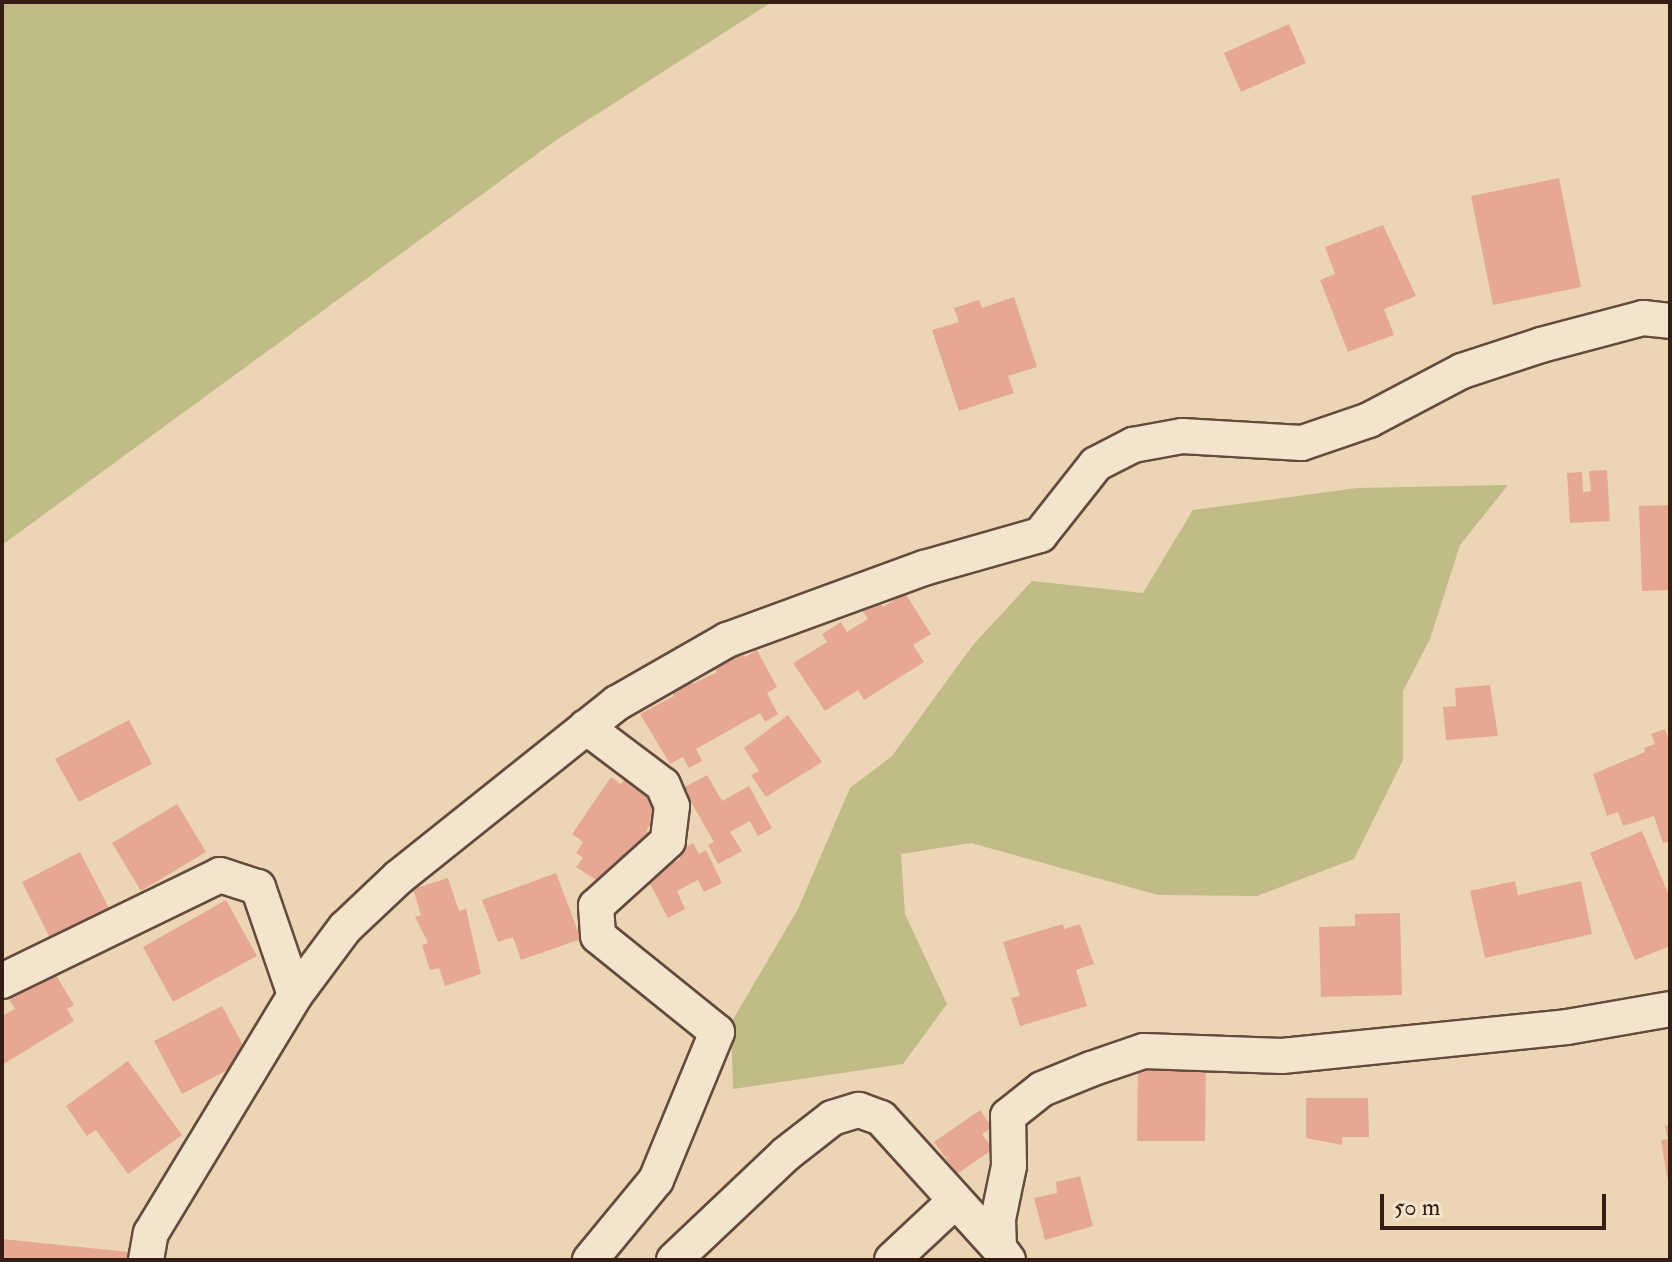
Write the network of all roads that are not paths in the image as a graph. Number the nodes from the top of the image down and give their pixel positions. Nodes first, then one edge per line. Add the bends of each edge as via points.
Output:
1 (1670, 321) edge
2 (586, 727) junction
3 (2, 981) edge
4 (295, 995) junction
5 (1670, 1009) edge
6 (955, 1201) junction
7 (1004, 1254) edge
8 (146, 1260) edge
9 (590, 1260) edge
10 (674, 1260) edge
11 (892, 1260) edge

1 - 2 street via 1643,318 1462,371 1369,420 1302,443 1182,436 1133,445 1096,464 1040,535 924,568 727,640
2 - 4 street via 365,907
2 - 9 street via 663,785 672,806 668,841 596,906 598,936 717,1032 656,1180
3 - 4 street via 220,875 258,887
4 - 8 street via 151,1233
5 - 7 street via 1567,1027 1282,1056 1144,1051 1091,1069 1042,1089 1008,1116 1011,1145 1000,1201
6 - 7 street
6 - 10 street via 881,1118 859,1110 832,1118 786,1154
6 - 11 street

